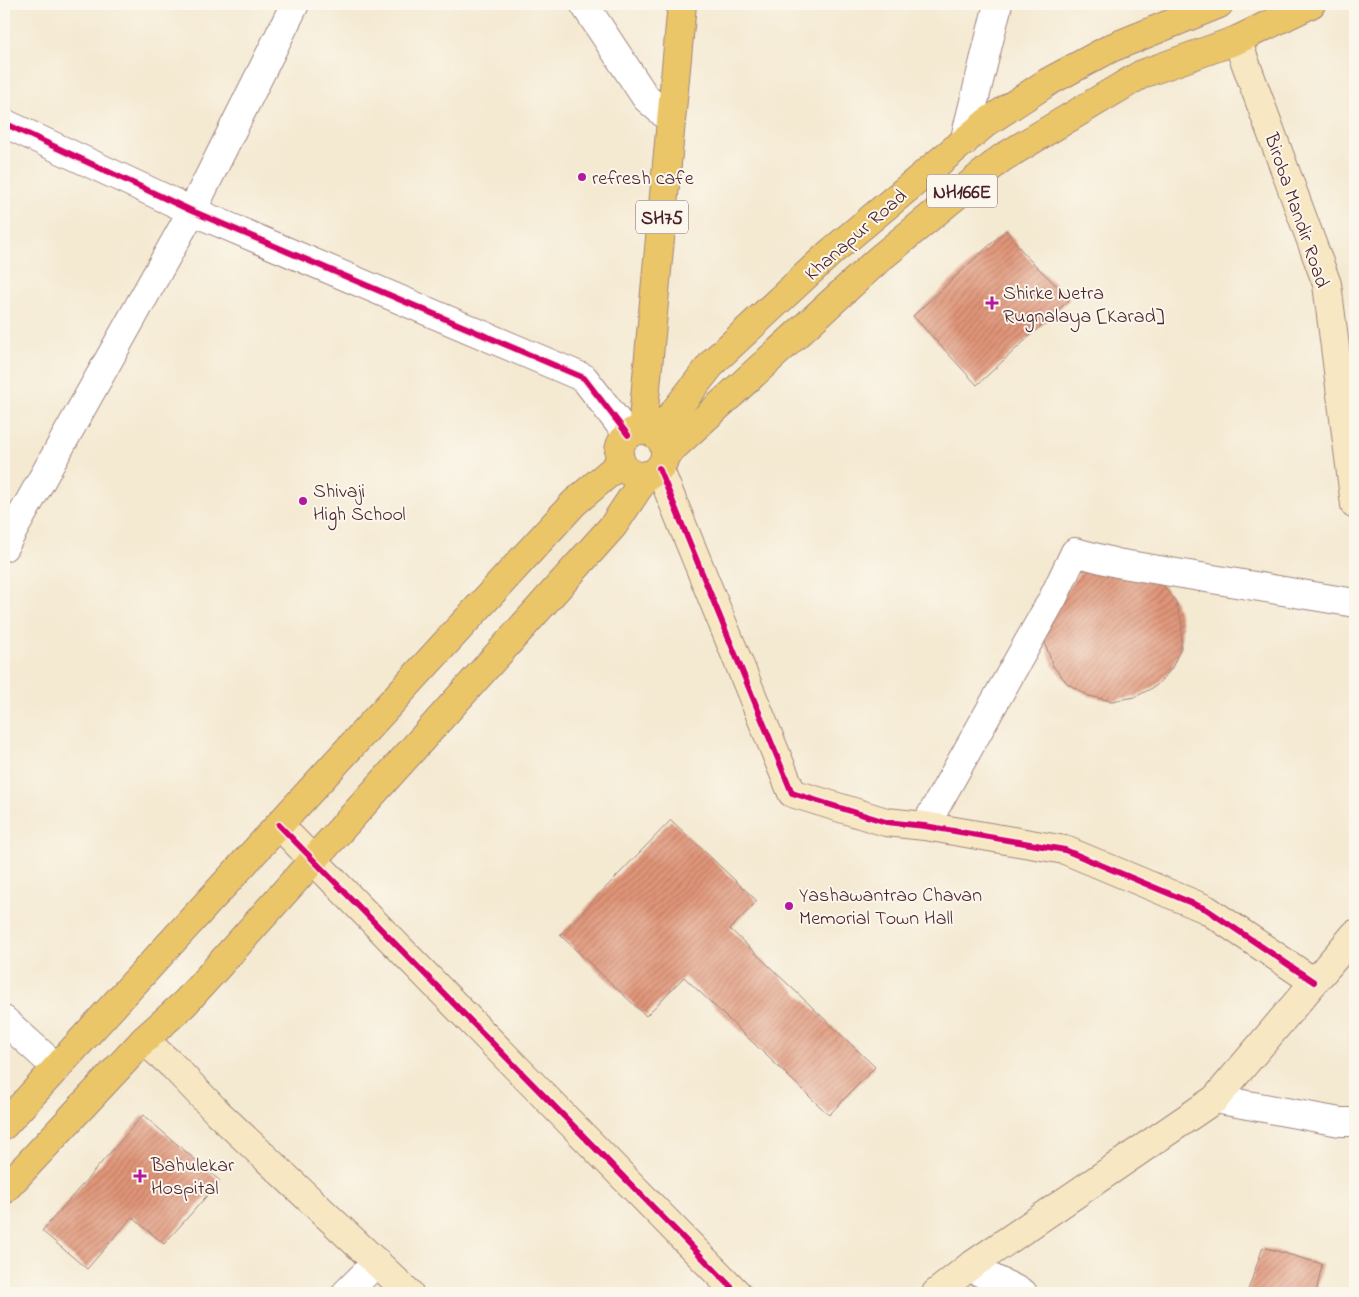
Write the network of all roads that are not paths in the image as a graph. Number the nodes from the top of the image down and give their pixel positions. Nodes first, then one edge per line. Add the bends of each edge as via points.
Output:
1 (295, 4) edge
2 (584, 4) edge
3 (682, 4) edge
4 (998, 4) edge
5 (1219, 4) edge
6 (1311, 4) edge
7 (1237, 40) junction
8 (671, 120) junction
9 (4, 123) edge
10 (964, 142) junction
11 (192, 211) junction
12 (649, 450) junction
13 (1355, 505) edge
14 (4, 547) edge
15 (1355, 603) edge
16 (279, 825) junction
17 (925, 826) junction
18 (313, 860) junction
19 (1355, 934) edge
20 (1314, 982) junction
21 (4, 1020) edge
22 (144, 1040) junction
23 (57, 1068) junction
24 (1215, 1099) junction
25 (1355, 1122) edge
26 (4, 1125) edge
27 (4, 1190) edge
28 (377, 1262) junction
29 (969, 1268) junction
30 (346, 1293) edge
31 (410, 1293) edge
32 (737, 1293) edge
33 (936, 1293) edge
34 (1023, 1293) edge

1 - 11 street
2 - 8 street via 646,98
3 - 8 main road, SH75
4 - 10 street
5 - 10 main road, Khanapur Road / NH166E via 1111,48 1048,82
6 - 7 main road, NH166E
7 - 12 main road, NH166E via 1142,74 1002,158
7 - 13 street, Biroba Mandir Road via 1327,284
8 - 12 main road, SH75
9 - 11 street
10 - 12 main road, Khanapur Road / NH166E via 831,252 714,361
11 - 12 street via 584,378
11 - 14 street
12 - 16 main road via 639,476 621,462 574,503
12 - 17 street via 792,793 886,822
12 - 18 main road, NH166E via 613,526
15 - 17 street via 1117,563 1075,552 1053,598
16 - 18 street
16 - 23 main road
17 - 20 street via 1065,850 1206,909
18 - 22 main road, NH166E via 185,1003
18 - 32 street
19 - 20 street
20 - 24 street
21 - 23 street
22 - 27 main road, NH166E
22 - 28 street
23 - 26 main road
24 - 25 street
24 - 29 street
28 - 30 street
28 - 31 street
29 - 33 street
29 - 34 street

